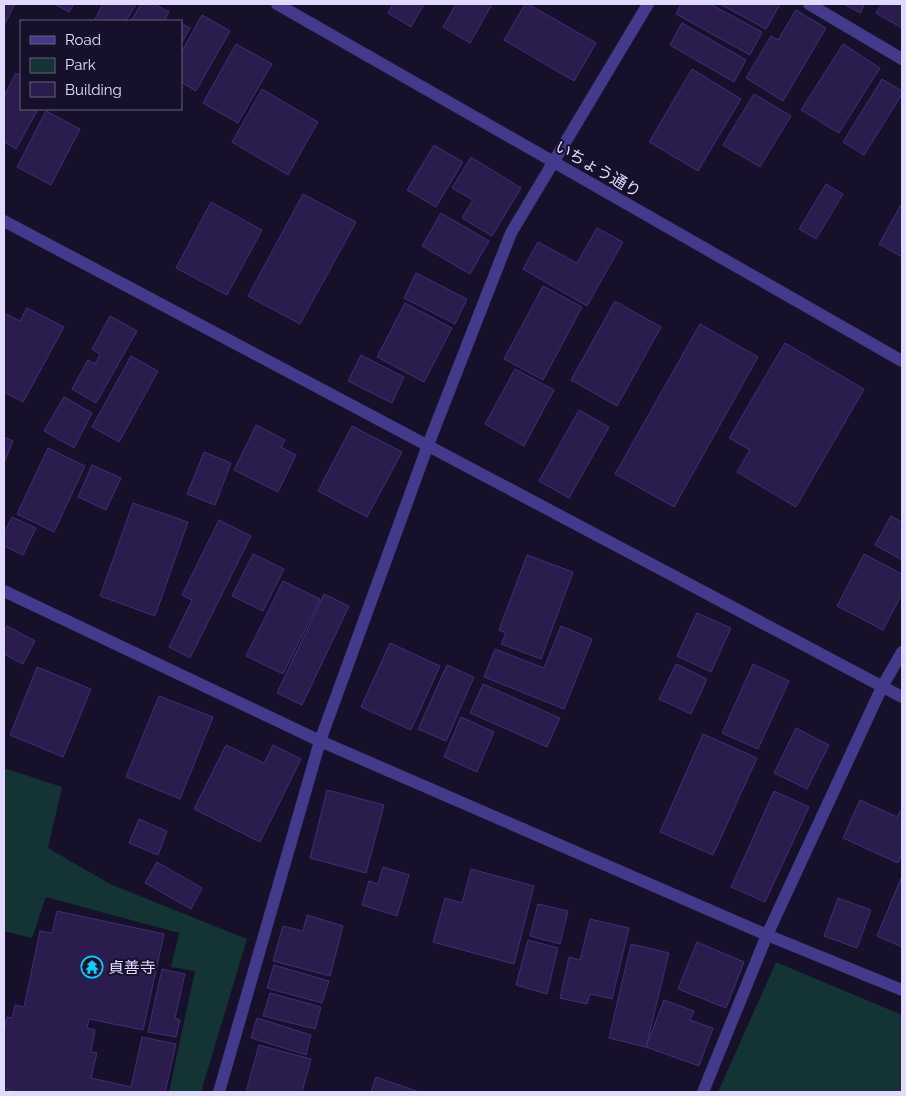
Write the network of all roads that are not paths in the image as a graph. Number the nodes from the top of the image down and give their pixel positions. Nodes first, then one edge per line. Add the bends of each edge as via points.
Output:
1 (277, 4) edge
2 (648, 4) edge
3 (809, 4) edge
4 (902, 59) edge
5 (553, 162) junction
6 (4, 221) edge
7 (902, 362) edge
8 (428, 445) junction
9 (4, 591) edge
10 (902, 652) edge
11 (882, 687) junction
12 (902, 697) edge
13 (320, 741) junction
14 (767, 935) junction
15 (902, 990) edge
16 (219, 1092) edge
17 (702, 1092) edge

1 - 5 street, いちょう通り
2 - 5 street
3 - 4 street
5 - 7 street, いちょう通り
5 - 8 street via 511,233
6 - 8 street
8 - 11 street
8 - 13 street
9 - 13 street
10 - 11 street
11 - 12 street
11 - 14 street
13 - 14 street
13 - 16 street
14 - 15 street
14 - 17 street

